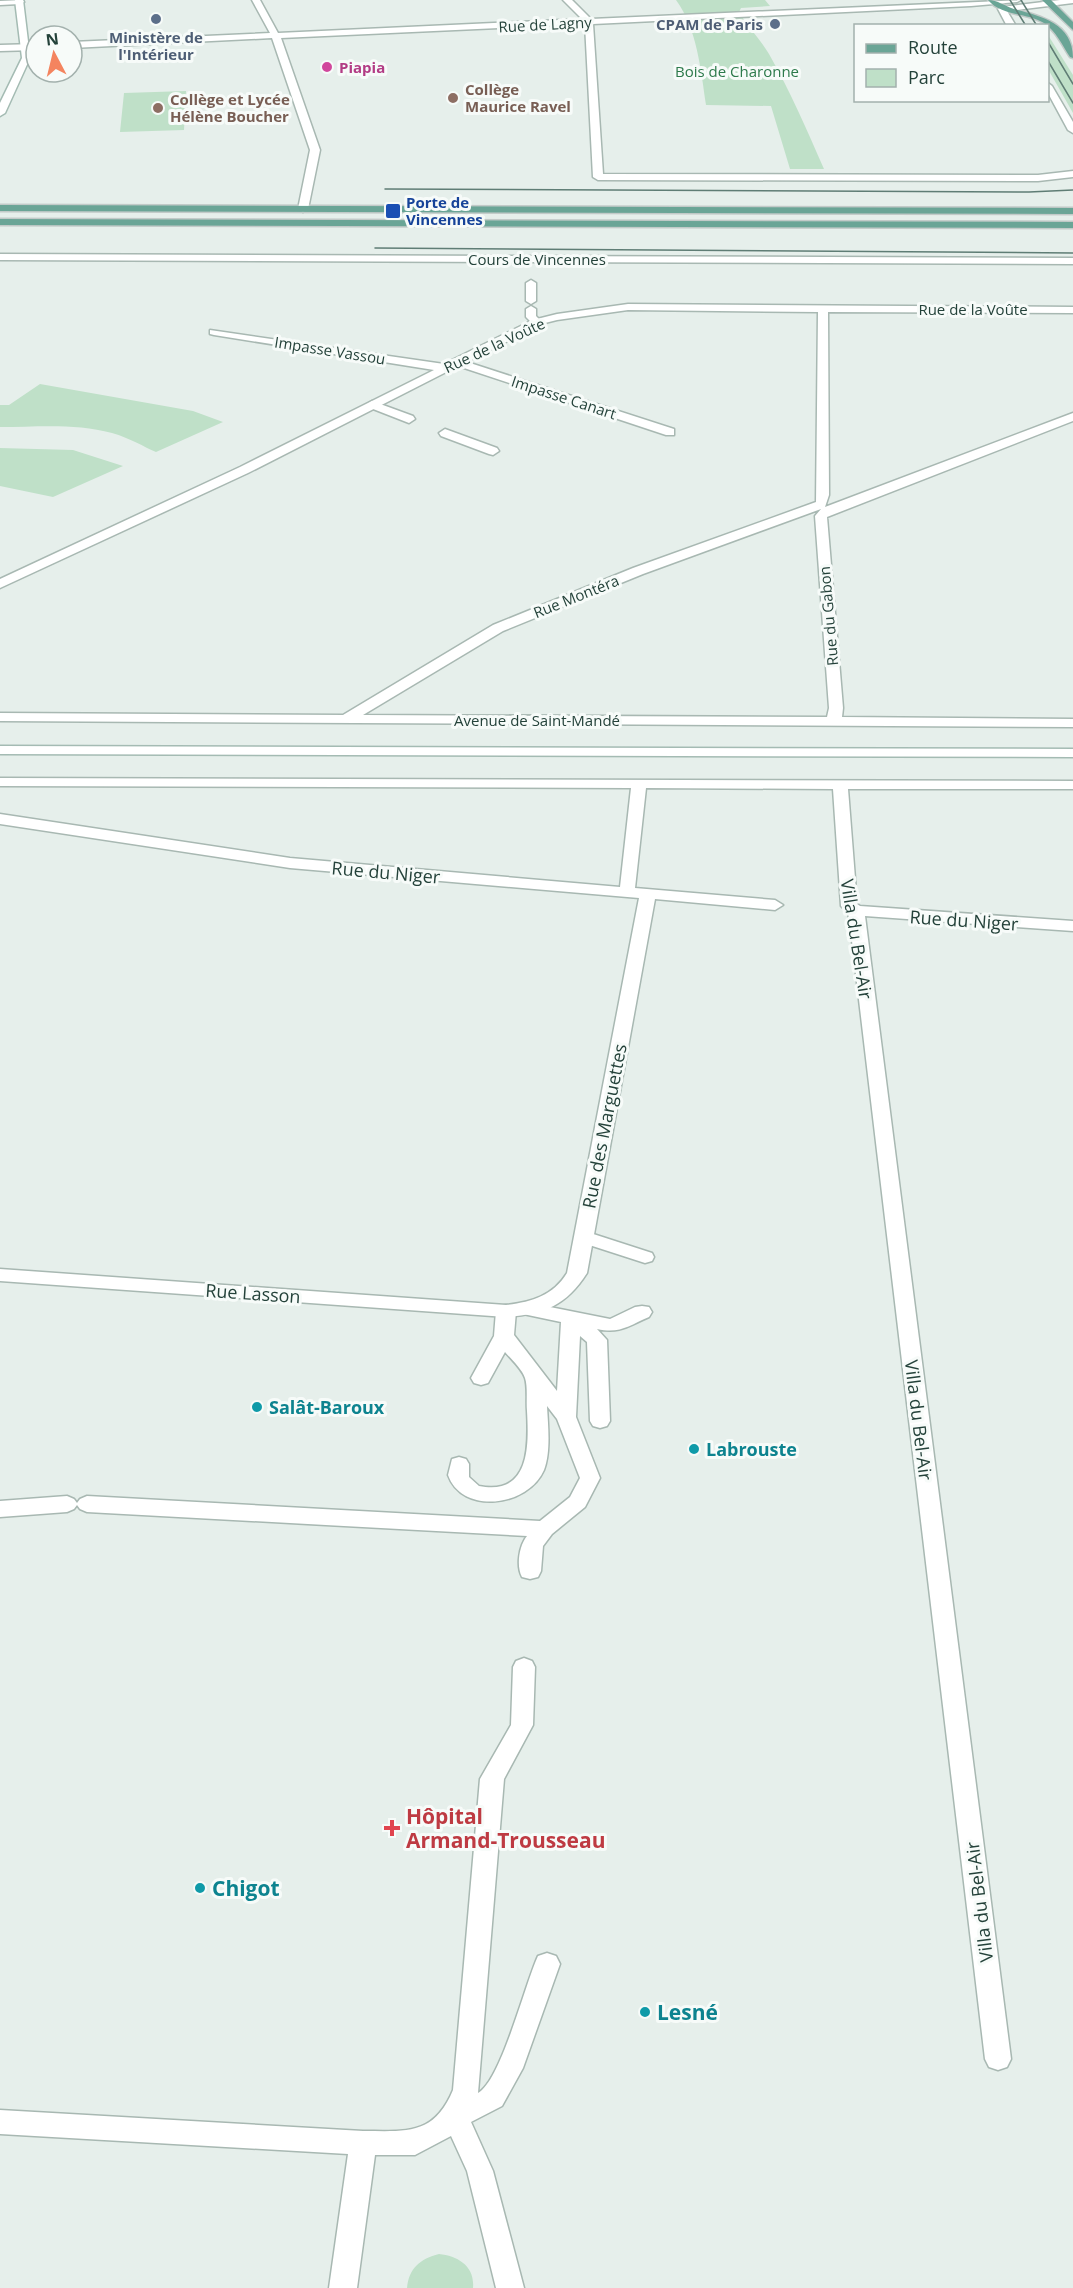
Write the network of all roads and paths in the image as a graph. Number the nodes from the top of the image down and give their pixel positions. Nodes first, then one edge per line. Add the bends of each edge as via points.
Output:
1 (256, 0) edge
2 (567, 0) edge
3 (1017, 0) edge
4 (20, 1) edge
5 (1048, 1) edge
6 (1073, 1) edge
7 (0, 3) edge
8 (996, 4) edge
9 (1042, 19) junction
10 (589, 22) junction
11 (26, 24) edge
12 (1011, 24) edge
13 (1049, 24) edge
14 (1049, 24) edge
15 (1073, 27) edge
16 (276, 36) junction
17 (84, 44) edge
18 (24, 47) edge
19 (0, 48) edge
20 (1073, 55) edge
21 (24, 62) edge
22 (1049, 89) edge
23 (0, 113) edge
24 (1073, 130) edge
25 (1073, 174) edge
26 (0, 208) edge
27 (303, 209) junction
28 (1073, 211) edge
29 (0, 222) edge
30 (1073, 225) edge
31 (0, 257) edge
32 (1073, 261) edge
33 (531, 283) dead end
34 (824, 308) junction
35 (1073, 310) edge
36 (537, 322) junction
37 (214, 333) dead end
38 (451, 365) junction
39 (372, 405) junction
40 (1073, 417) edge
41 (409, 419) dead end
42 (670, 432) dead end
43 (445, 433) dead end
44 (493, 451) dead end
45 (823, 508) junction
46 (0, 584) edge
47 (0, 717) edge
48 (347, 718) junction
49 (834, 722) junction
50 (1073, 723) edge
51 (0, 750) edge
52 (1073, 753) edge
53 (0, 782) edge
54 (639, 783) junction
55 (840, 783) junction
56 (1073, 785) edge
57 (0, 819) edge
58 (627, 894) junction
59 (648, 895) junction
60 (775, 905) dead end
61 (856, 911) junction
62 (1073, 926) edge
63 (584, 1237) junction
64 (645, 1257) dead end
65 (0, 1275) edge
66 (530, 1309) junction
67 (506, 1311) junction
68 (642, 1312) dead end
69 (571, 1318) junction
70 (504, 1336) junction
71 (481, 1378) dead end
72 (535, 1378) junction
73 (566, 1417) junction
74 (600, 1421) dead end
75 (459, 1464) dead end
76 (0, 1509) edge
77 (544, 1529) junction
78 (530, 1571) dead end
79 (524, 1667) dead end
80 (548, 1965) dead end
81 (998, 2059) dead end
82 (455, 2117) junction
83 (0, 2122) edge
84 (363, 2143) junction
85 (343, 2288) edge
86 (510, 2288) edge

1 - 16 street
2 - 10 street
3 - 8 street, Rue de Lagny
4 - 7 street
4 - 11 street
5 - 6 street
5 - 8 street
5 - 9 street
5 - 15 main road
8 - 9 main road
8 - 10 street, Rue de Lagny
8 - 12 street
9 - 13 main road
10 - 16 street, Rue de Lagny
10 - 25 street via 598,177 1053,178
14 - 20 main road
16 - 17 street, Rue de Lagny
16 - 27 street via 315,150
18 - 19 street
21 - 23 street
22 - 24 street
26 - 27 main road
27 - 28 main road
29 - 30 main road, Cours de Vincennes
31 - 32 street, Cours de Vincennes via 531,264
33 - 36 street via 531,317
34 - 35 street, Rue de la Voûte
34 - 36 street, Rue de la Voûte via 628,307
34 - 45 street, Rue du Gabon
36 - 38 street, Rue de la Voûte
37 - 38 street, Impasse Vassou
38 - 39 street, Rue de la Voûte
38 - 42 street, Impasse Canart
39 - 41 street
39 - 46 street, Rue de la Voûte via 244,470
40 - 45 street, Rue Montéra
43 - 44 street
45 - 48 street, Rue Montéra via 638,571 498,628
45 - 49 street, Rue du Gabon via 820,521
47 - 48 street, Avenue de Saint-Mandé
48 - 49 street, Avenue de Saint-Mandé
49 - 50 street, Avenue de Saint-Mandé
51 - 52 street, Avenue de Saint-Mandé
53 - 54 street
54 - 55 street
54 - 58 street
55 - 56 street
55 - 61 street, Villa du Bel-Air via 849,906
57 - 58 street, Rue du Niger via 290,863
58 - 59 street, Rue du Niger
59 - 60 street, Rue du Niger
59 - 63 street, Rue des Marguettes
61 - 62 street, Rue du Niger
61 - 81 street, Villa du Bel-Air
63 - 64 street
63 - 66 street, Rue des Marguettes via 577,1273 568,1288 552,1301
65 - 67 street, Rue Lasson
66 - 67 street, Rue des Marguettes
66 - 69 street
67 - 70 street
68 - 69 street via 612,1326
69 - 73 street
69 - 74 street via 597,1340
70 - 71 street
70 - 72 street
72 - 73 street
72 - 75 street via 538,1435 533,1471 517,1487 499,1494 477,1493 464,1487 458,1477
73 - 77 street via 590,1478 578,1502
76 - 77 street via 77,1504
77 - 78 street via 532,1544
79 - 82 street via 522,1725 492,1779 467,2083
80 - 82 street via 510,2068 493,2098
82 - 84 street via 415,2143
82 - 86 street via 480,2171
83 - 84 street
84 - 85 street

